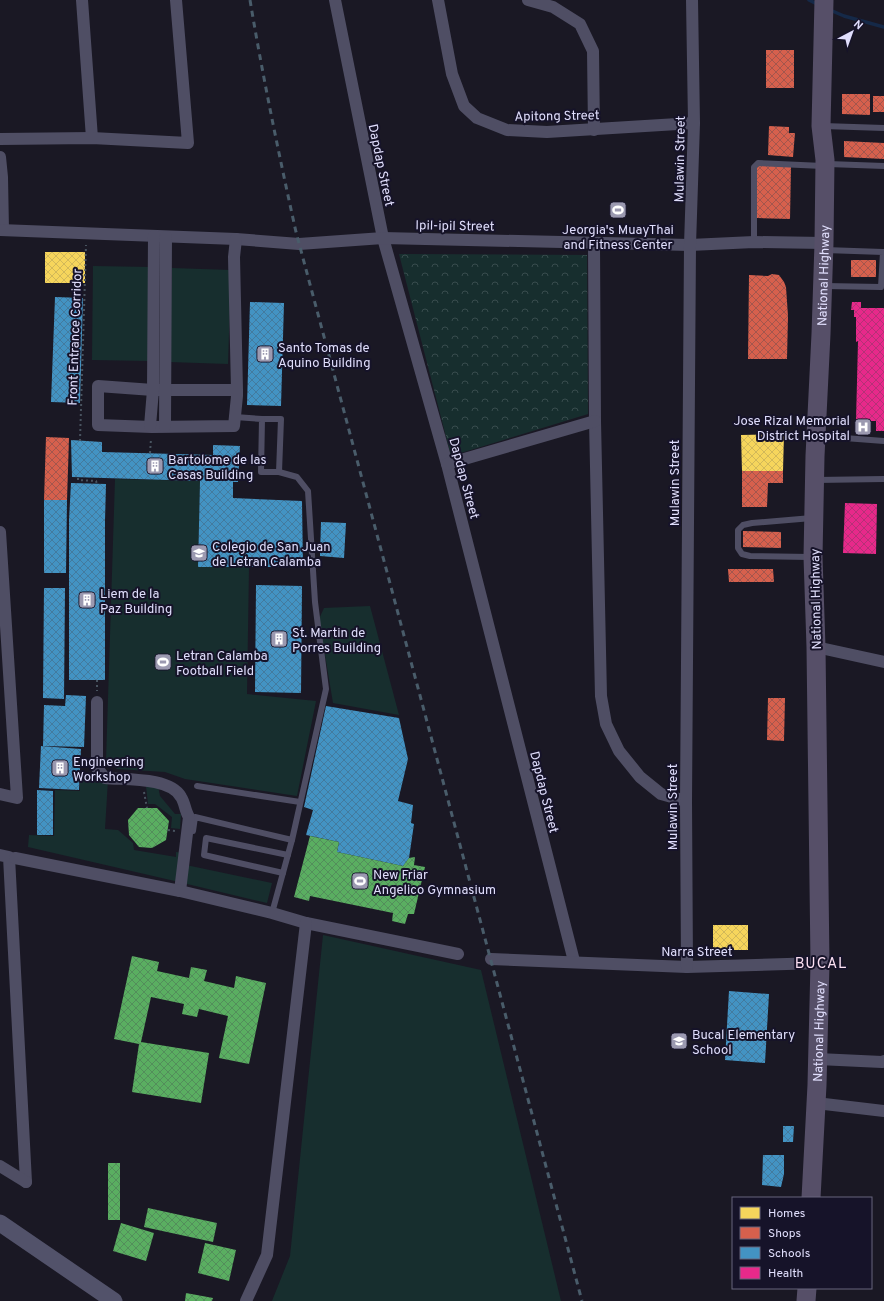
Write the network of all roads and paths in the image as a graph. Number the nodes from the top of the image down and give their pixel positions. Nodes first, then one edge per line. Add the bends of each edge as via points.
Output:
1 (82, 0) edge
2 (176, 0) edge
3 (335, 0) edge
4 (438, 0) edge
5 (528, 0) edge
6 (692, 0) edge
7 (824, 0) edge
8 (694, 123) junction
9 (821, 126) junction
10 (884, 128) edge
11 (594, 130) junction
12 (92, 138) junction
13 (0, 139) edge
14 (0, 156) edge
15 (824, 165) junction
16 (884, 166) edge
17 (2, 230) edge
18 (86, 233) junction
19 (160, 236) junction
20 (383, 238) junction
21 (236, 239) junction
22 (754, 242) junction
23 (594, 243) junction
24 (690, 245) junction
25 (824, 246) junction
26 (822, 286) junction
27 (158, 389) junction
28 (237, 390) junction
29 (235, 417) junction
30 (262, 419) junction
31 (596, 421) junction
32 (150, 426) junction
33 (165, 426) junction
34 (817, 435) junction
35 (80, 441) dead end
36 (884, 441) edge
37 (447, 464) junction
38 (279, 472) junction
39 (78, 478) dead end
40 (96, 478) dead end
41 (884, 479) edge
42 (814, 480) junction
43 (813, 518) junction
44 (0, 532) edge
45 (813, 557) junction
46 (816, 647) junction
47 (884, 662) edge
48 (97, 702) dead end
49 (142, 781) junction
50 (197, 786) dead end
51 (0, 794) edge
52 (686, 801) junction
53 (300, 802) junction
54 (147, 808) dead end
55 (292, 840) junction
56 (0, 855) edge
57 (288, 855) junction
58 (15, 858) dead end
59 (283, 873) junction
60 (182, 892) junction
61 (5, 897) edge
62 (272, 913) junction
63 (306, 923) junction
64 (458, 954) dead end
65 (490, 958) dead end
66 (574, 961) junction
67 (820, 963) junction
68 (687, 966) junction
69 (818, 1059) junction
70 (884, 1061) edge
71 (816, 1104) junction
72 (884, 1111) edge
73 (0, 1166) edge
74 (812, 1197) edge
75 (0, 1223) edge
76 (807, 1289) edge
77 (114, 1301) edge
78 (246, 1301) edge
79 (806, 1301) edge

1 - 12 street
2 - 12 street via 188,143
3 - 20 street, Dapdap Street
4 - 11 street, Apitong Street via 452,74 464,106 477,118 507,130
5 - 11 street via 553,7 580,24 593,51
6 - 8 street, Mulawin Street
7 - 9 main road, National Highway
8 - 11 street, Apitong Street
8 - 24 street, Mulawin Street
9 - 10 lane
9 - 15 main road, National Highway
12 - 13 street
14 - 17 street
15 - 16 lane
15 - 22 lane via 758,164 754,167
15 - 25 main road, National Highway
17 - 18 street, Ipil-ipil Street
18 - 19 street, Ipil-ipil Street
18 - 35 path, Front Entrance Corridor
19 - 21 street, Ipil-ipil Street
19 - 27 street
20 - 21 street, Ipil-ipil Street via 299,244
20 - 23 street, Ipil-ipil Street
20 - 37 street, Dapdap Street
21 - 28 street via 234,257
22 - 24 street, Ipil-ipil Street
22 - 25 street, Ipil-ipil Street
23 - 24 street, Ipil-ipil Street
23 - 31 street
24 - 52 street, Mulawin Street
25 - 26 main road, National Highway
25 - 26 lane via 883,252 881,287
26 - 34 main road, National Highway
27 - 28 street
27 - 32 street
27 - 32 street via 98,386 98,425
27 - 33 street
28 - 29 street
29 - 30 lane
29 - 33 street via 234,426
30 - 38 lane via 262,472
30 - 38 lane via 281,419
31 - 37 street
31 - 52 street via 601,696 606,724 619,751 640,777 661,794
32 - 33 street
34 - 36 lane
34 - 42 main road, National Highway
37 - 66 street, Dapdap Street
38 - 53 lane via 297,477 308,491 315,602 326,689
39 - 40 path via 97,483
41 - 42 lane
42 - 43 main road, National Highway
43 - 45 main road, National Highway
43 - 45 lane via 752,523 743,525 738,530 738,548 742,554
44 - 51 street via 17,798
45 - 46 main road, National Highway
46 - 47 street
46 - 67 main road, National Highway
48 - 49 street via 97,768 105,778
49 - 54 path
49 - 60 street via 159,782 172,787 181,796 189,817
50 - 53 lane
52 - 68 street, Mulawin Street
53 - 55 lane
55 - 57 lane
55 - 60 lane via 195,817
56 - 61 street via 9,857
57 - 59 lane
57 - 59 lane via 206,838 204,854
58 - 60 street
59 - 62 lane
60 - 62 street
61 - 73 street via 26,1182
62 - 63 street
63 - 64 street
63 - 78 street via 267,1255
65 - 66 street, Narra Street
66 - 68 street, Narra Street
67 - 68 street, Narra Street
67 - 69 main road, National Highway
69 - 70 street
69 - 71 main road, National Highway
71 - 72 street
71 - 74 main road, National Highway
75 - 77 main road
76 - 79 main road

